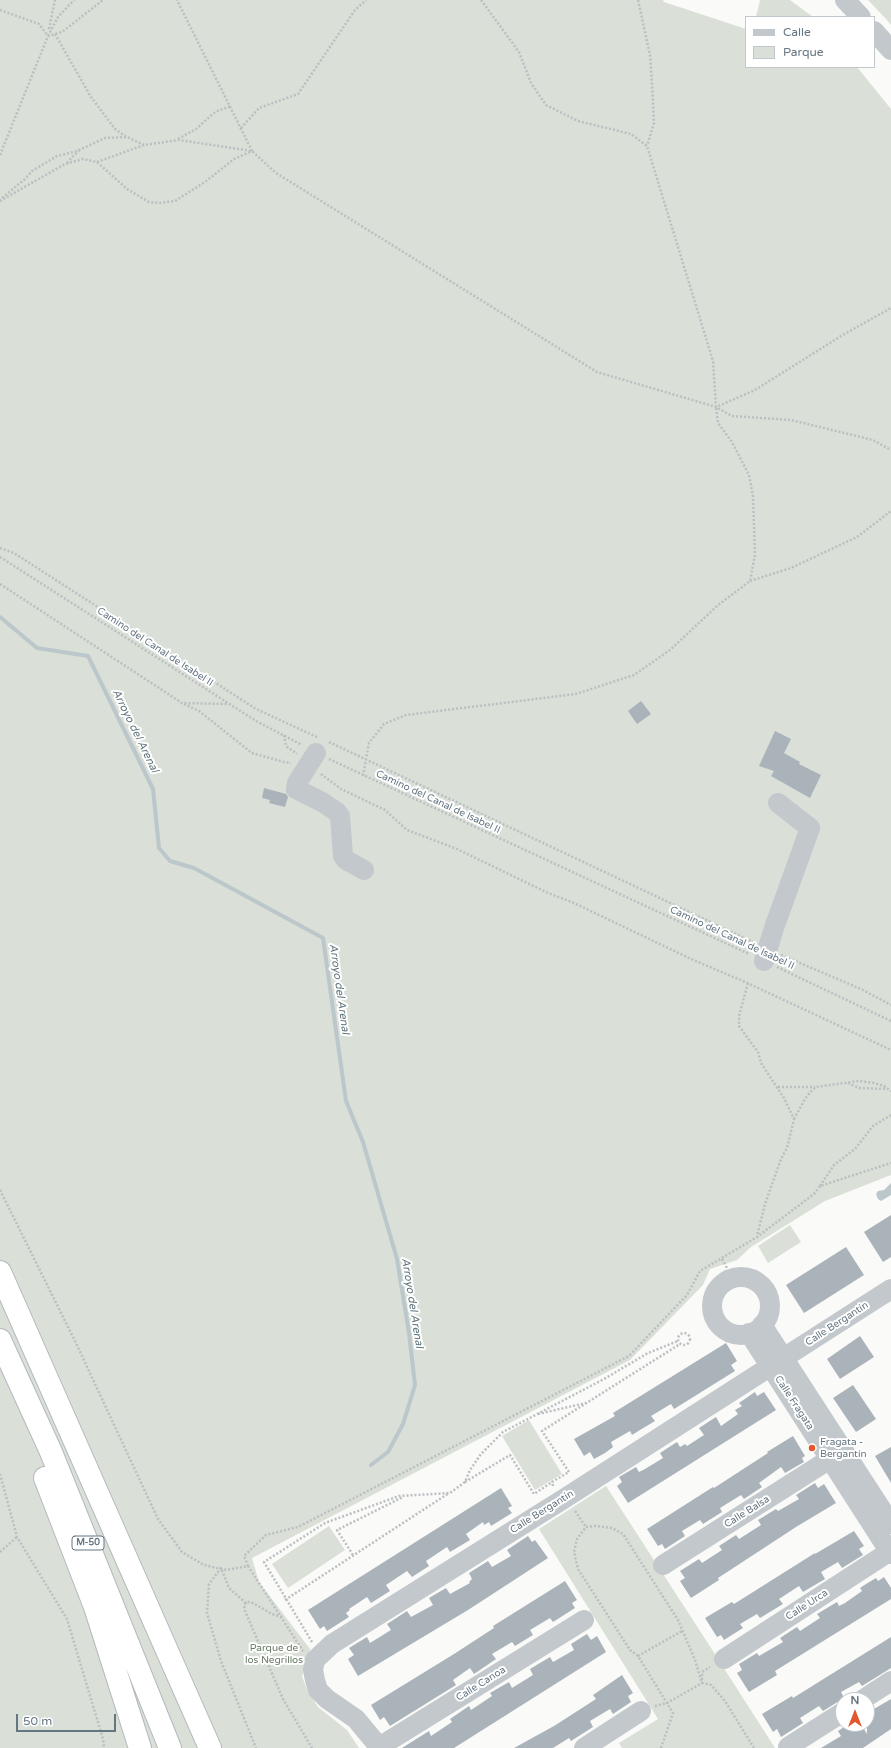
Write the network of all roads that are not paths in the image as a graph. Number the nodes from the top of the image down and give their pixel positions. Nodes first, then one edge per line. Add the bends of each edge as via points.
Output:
1 (845, 0) edge
2 (860, 16) edge
3 (875, 32) edge
4 (891, 50) edge
5 (313, 758) road end
6 (778, 803) dead end
7 (364, 870) dead end
8 (766, 955) road end
9 (0, 1272) edge
10 (891, 1289) edge
11 (756, 1329) dead end
12 (0, 1340) edge
13 (777, 1362) junction
14 (0, 1368) edge
15 (830, 1459) junction
16 (891, 1524) edge
17 (890, 1553) edge
18 (664, 1565) dead end
19 (584, 1620) dead end
20 (719, 1662) road end
21 (891, 1681) edge
22 (874, 1692) edge
23 (646, 1709) road end
24 (835, 1717) edge
25 (380, 1747) edge
26 (788, 1747) edge
27 (140, 1748) edge
28 (170, 1748) edge
29 (210, 1748) edge
30 (584, 1748) edge

1 - 2 street
3 - 4 street
5 - 7 street via 297,783 296,790 337,812 340,816 343,856
6 - 8 street via 810,828
9 - 29 highway, M-50
10 - 13 street, Calle Bergantín
11 - 13 street, Calle Fragata
12 - 28 highway, M-50 via 54,1459
13 - 15 street, Calle Fragata
13 - 16 street, Calle Fragata
13 - 25 street, Calle Bergantín via 332,1644 311,1653 318,1690 356,1718
14 - 27 highway via 95,1607
15 - 17 street, Calle Fragata
15 - 18 street, Calle Balsa
17 - 20 street, Calle Urca
19 - 25 street, Calle Canoa
21 - 22 street
23 - 30 street
24 - 26 street

